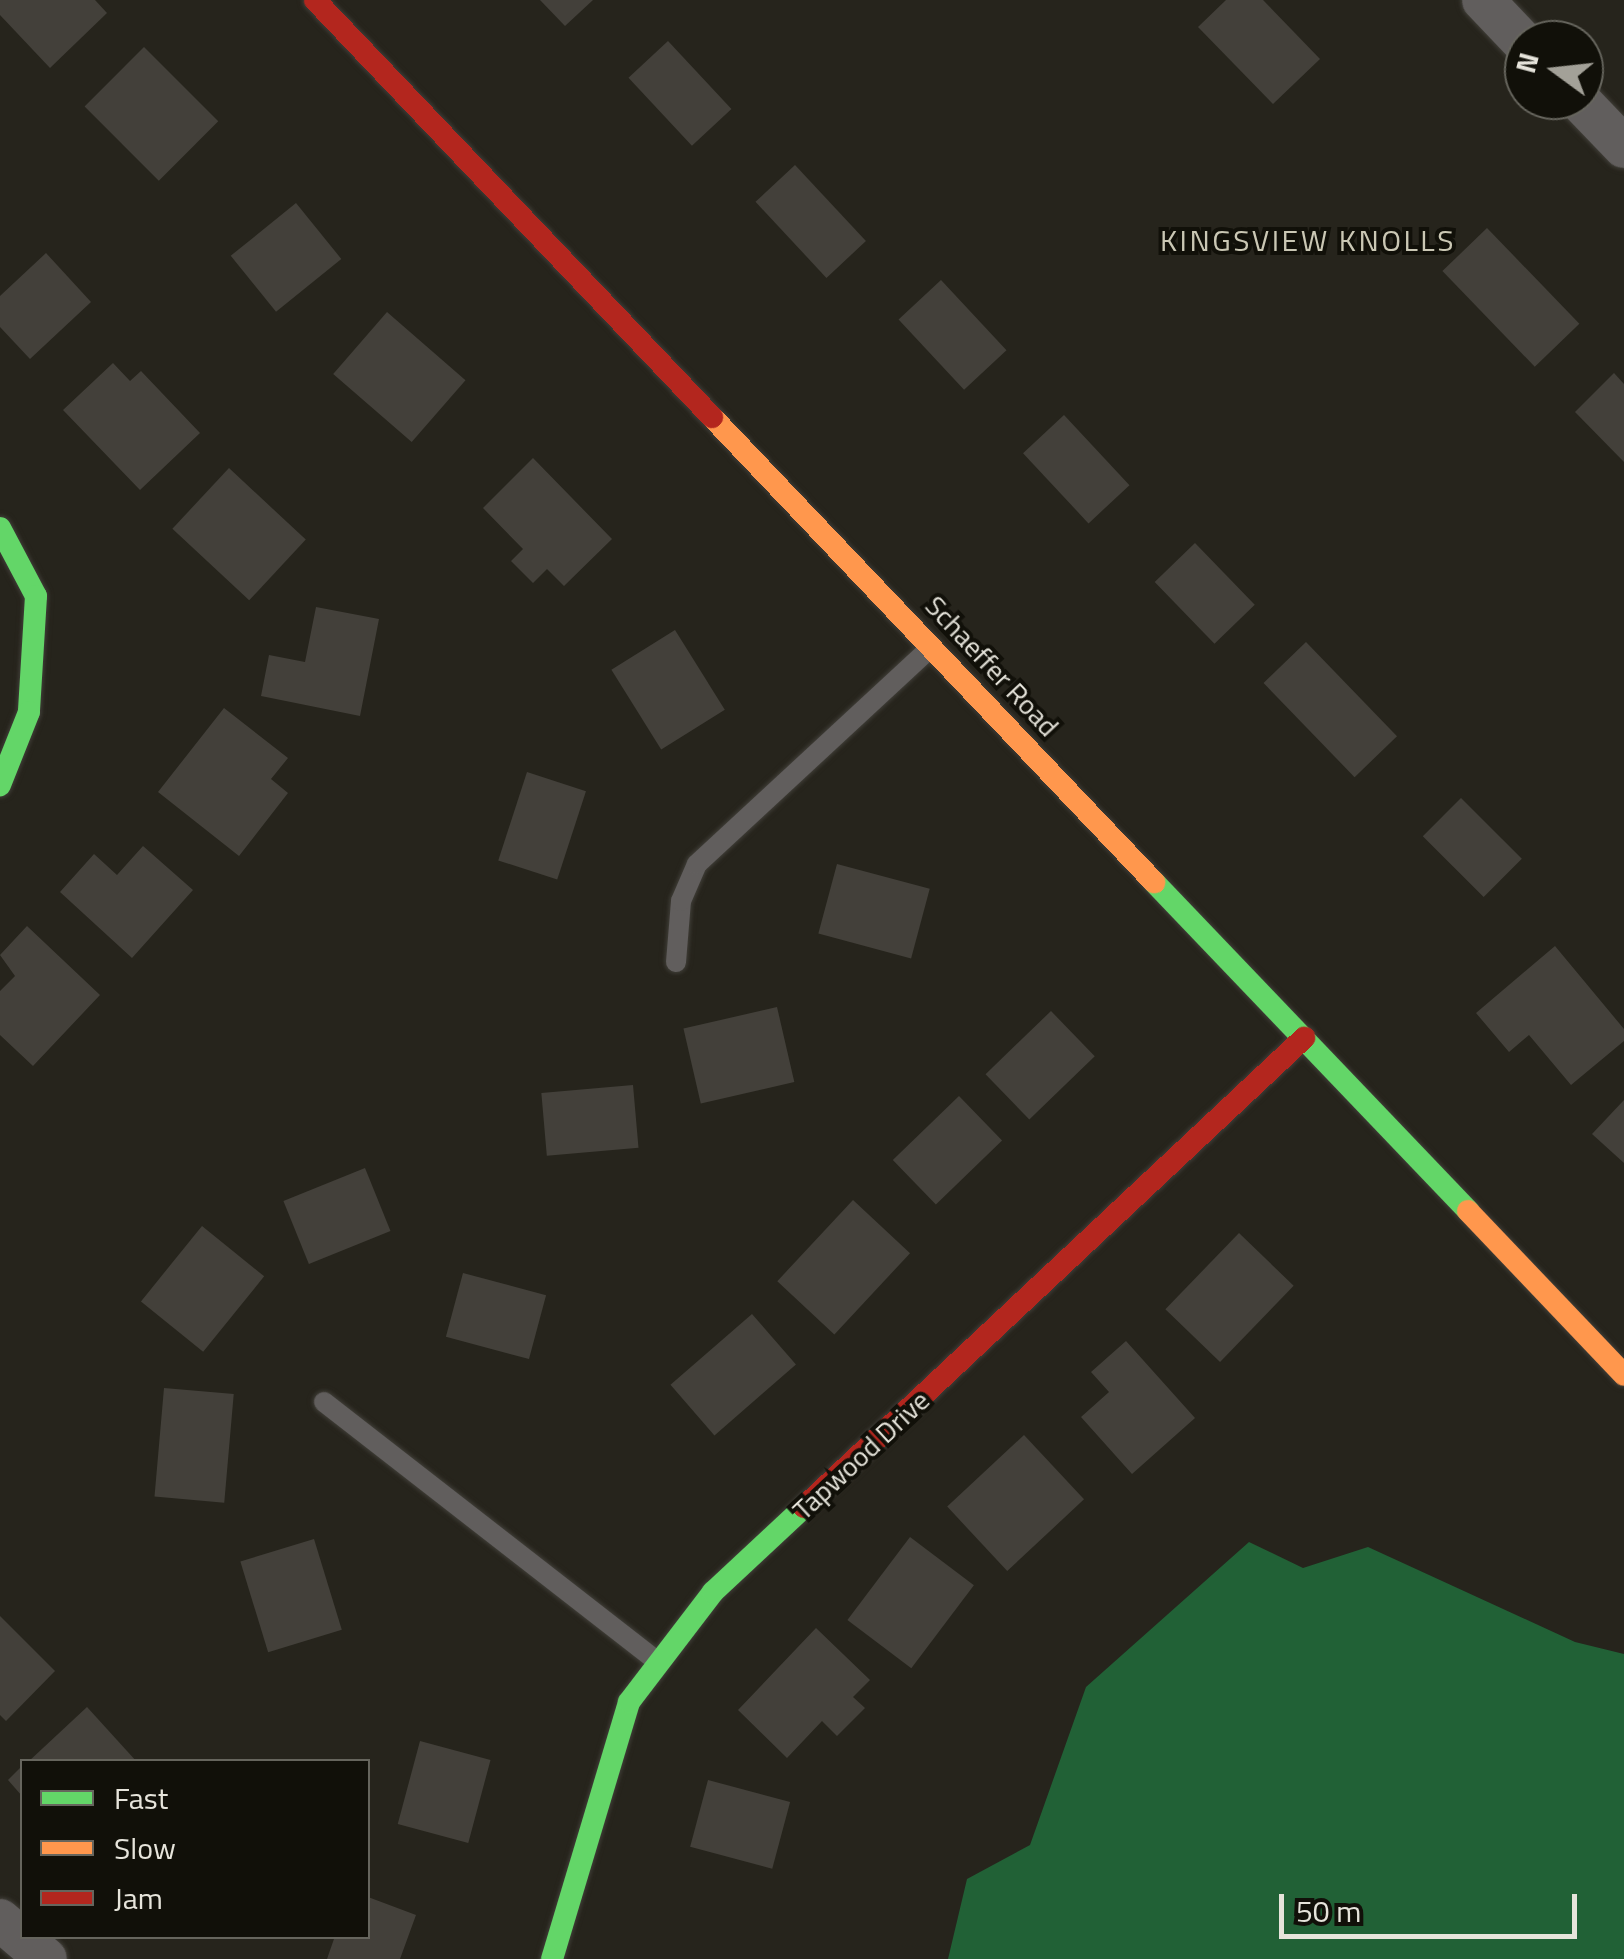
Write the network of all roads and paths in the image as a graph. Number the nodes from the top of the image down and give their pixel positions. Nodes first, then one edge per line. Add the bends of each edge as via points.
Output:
1 (316, 0) edge
2 (1483, 0) edge
3 (1504, 22) edge
4 (1598, 120) edge
5 (1624, 147) edge
6 (0, 528) edge
7 (932, 646) junction
8 (0, 785) edge
9 (676, 962) dead end
10 (1304, 1038) junction
11 (1624, 1375) edge
12 (324, 1402) dead end
13 (656, 1661) junction
14 (0, 1920) edge
15 (20, 1937) edge
16 (22, 1939) edge
17 (46, 1959) edge
18 (552, 1959) edge

1 - 7 street, Schaeffer Road
2 - 3 street
4 - 5 street
6 - 8 street via 36,596 29,712
7 - 9 lane via 696,864 681,901
7 - 10 street, Schaeffer Road
10 - 11 street, Schaeffer Road
10 - 13 street, Tapwood Drive via 712,1592
12 - 13 lane
13 - 18 street, Tapwood Drive via 628,1702
14 - 15 street
16 - 17 street

